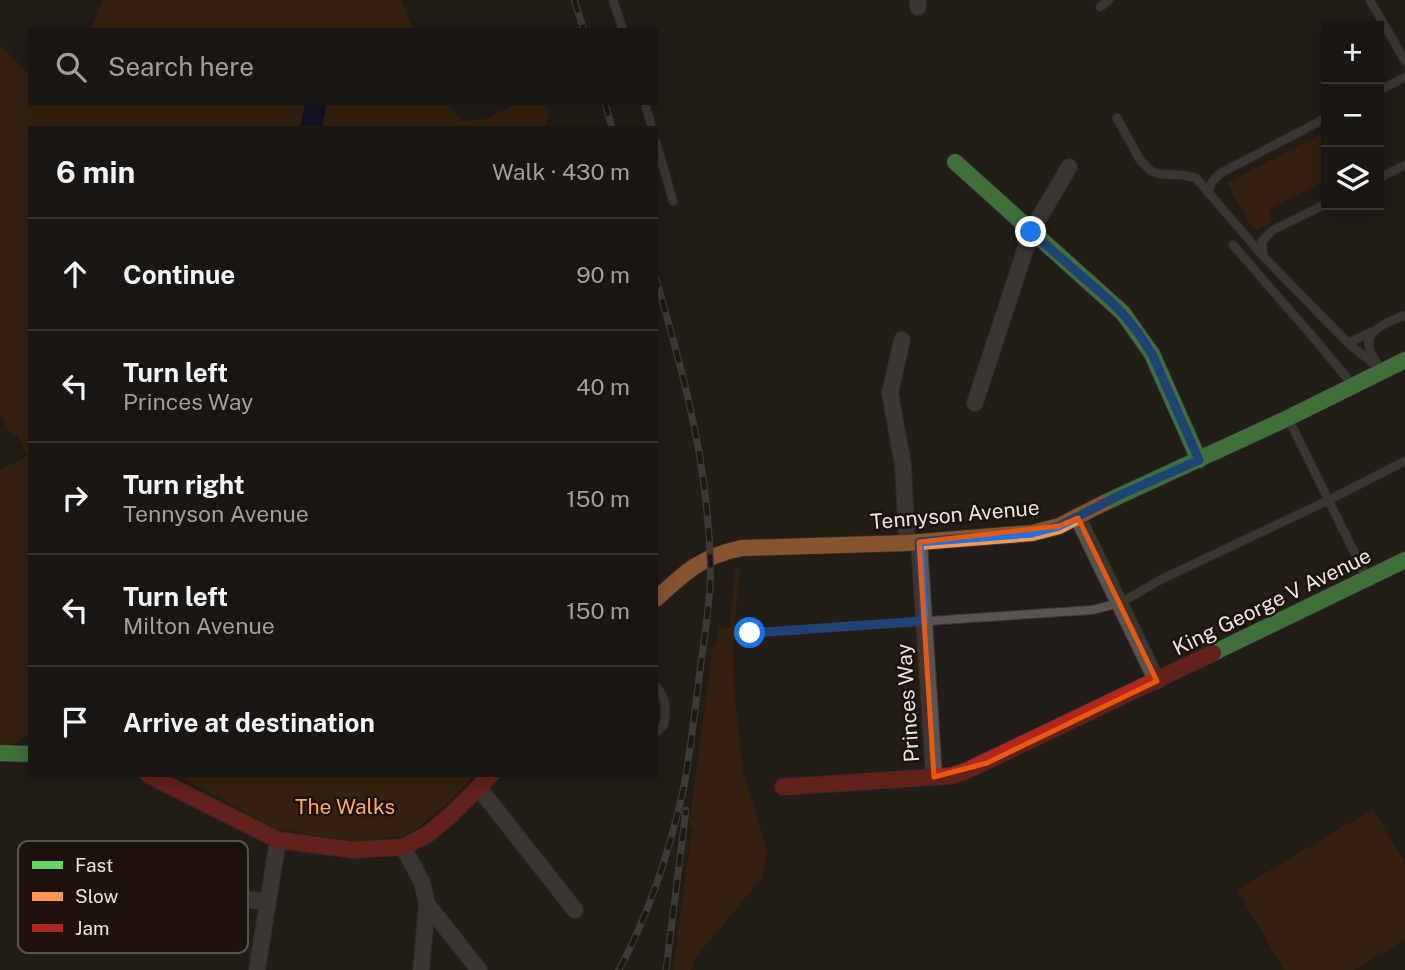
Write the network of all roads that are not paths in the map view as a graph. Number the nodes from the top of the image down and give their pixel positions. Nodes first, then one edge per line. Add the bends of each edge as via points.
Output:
1 (613, 0) edge
2 (1109, 0) edge
3 (1370, 0) edge
4 (1100, 8) dead end
5 (622, 28) edge
6 (1405, 61) edge
7 (1405, 77) edge
8 (1384, 88) edge
9 (646, 105) edge
10 (1117, 118) dead end
11 (1321, 121) edge
12 (651, 126) edge
13 (658, 149) edge
14 (955, 162) dead end
15 (1405, 165) edge
16 (1069, 167) dead end
17 (1384, 176) edge
18 (1208, 193) junction
19 (673, 201) dead end
20 (1321, 207) edge
21 (1031, 232) junction
22 (1233, 245) dead end
23 (1263, 256) junction
24 (1405, 315) edge
25 (1373, 331) junction
26 (1348, 343) junction
27 (896, 347) dead end
28 (1405, 360) edge
29 (1383, 371) junction
30 (1353, 386) junction
31 (975, 403) dead end
32 (1288, 418) junction
33 (1199, 460) junction
34 (1405, 461) edge
35 (1329, 500) junction
36 (1078, 518) junction
37 (913, 542) junction
38 (1405, 560) edge
39 (1367, 579) junction
40 (658, 597) edge
41 (1120, 603) junction
42 (924, 621) junction
43 (750, 633) dead end
44 (1157, 681) junction
45 (658, 688) edge
46 (658, 731) edge
47 (0, 753) edge
48 (28, 754) edge
49 (152, 777) edge
50 (489, 777) edge
51 (934, 777) junction
52 (783, 787) dead end
53 (479, 788) junction
54 (278, 841) junction
55 (403, 846) junction
56 (248, 900) edge
57 (268, 902) junction
58 (427, 904) junction
59 (576, 910) dead end
60 (257, 970) edge
61 (421, 970) edge
62 (480, 970) edge

1 - 5 lane
2 - 4 lane
3 - 6 lane
7 - 8 lane
9 - 12 lane
10 - 18 lane via 1151,171 1196,178
11 - 18 lane via 1221,173
13 - 19 lane
14 - 21 main road
15 - 17 lane
16 - 21 street
18 - 23 lane
20 - 23 lane via 1267,235 1262,241
21 - 31 street
21 - 33 main road via 1108,299 1137,331 1152,354
22 - 30 lane
23 - 26 lane
24 - 25 lane
25 - 26 lane
25 - 29 lane via 1370,351
26 - 29 lane
27 - 37 street, Princes Way via 890,393
28 - 29 main road, Tennyson Avenue
29 - 30 main road, Tennyson Avenue
30 - 32 main road, Tennyson Avenue
32 - 33 main road, Tennyson Avenue
32 - 35 lane
33 - 36 main road, Tennyson Avenue
34 - 35 lane
35 - 39 lane
35 - 41 lane
36 - 37 main road, Tennyson Avenue via 1032,533
36 - 41 street, King George V Avenue
37 - 40 main road, Tennyson Avenue via 723,551 693,565
37 - 42 street, Princes Way
38 - 39 main road, King George V Avenue
39 - 44 main road, King George V Avenue
41 - 42 lane via 1092,610
41 - 44 street, King George V Avenue
42 - 43 lane
42 - 51 street, Princes Way
44 - 51 main road, King George V Avenue via 988,762 951,776
45 - 46 lane via 666,707 664,725
47 - 48 main road
49 - 54 main road
50 - 53 main road
51 - 52 main road, King George V Avenue
53 - 55 main road via 428,834
53 - 59 street
54 - 55 main road via 353,850
54 - 57 street
55 - 58 street via 422,882
56 - 57 street
57 - 60 street
58 - 61 street
58 - 62 street

